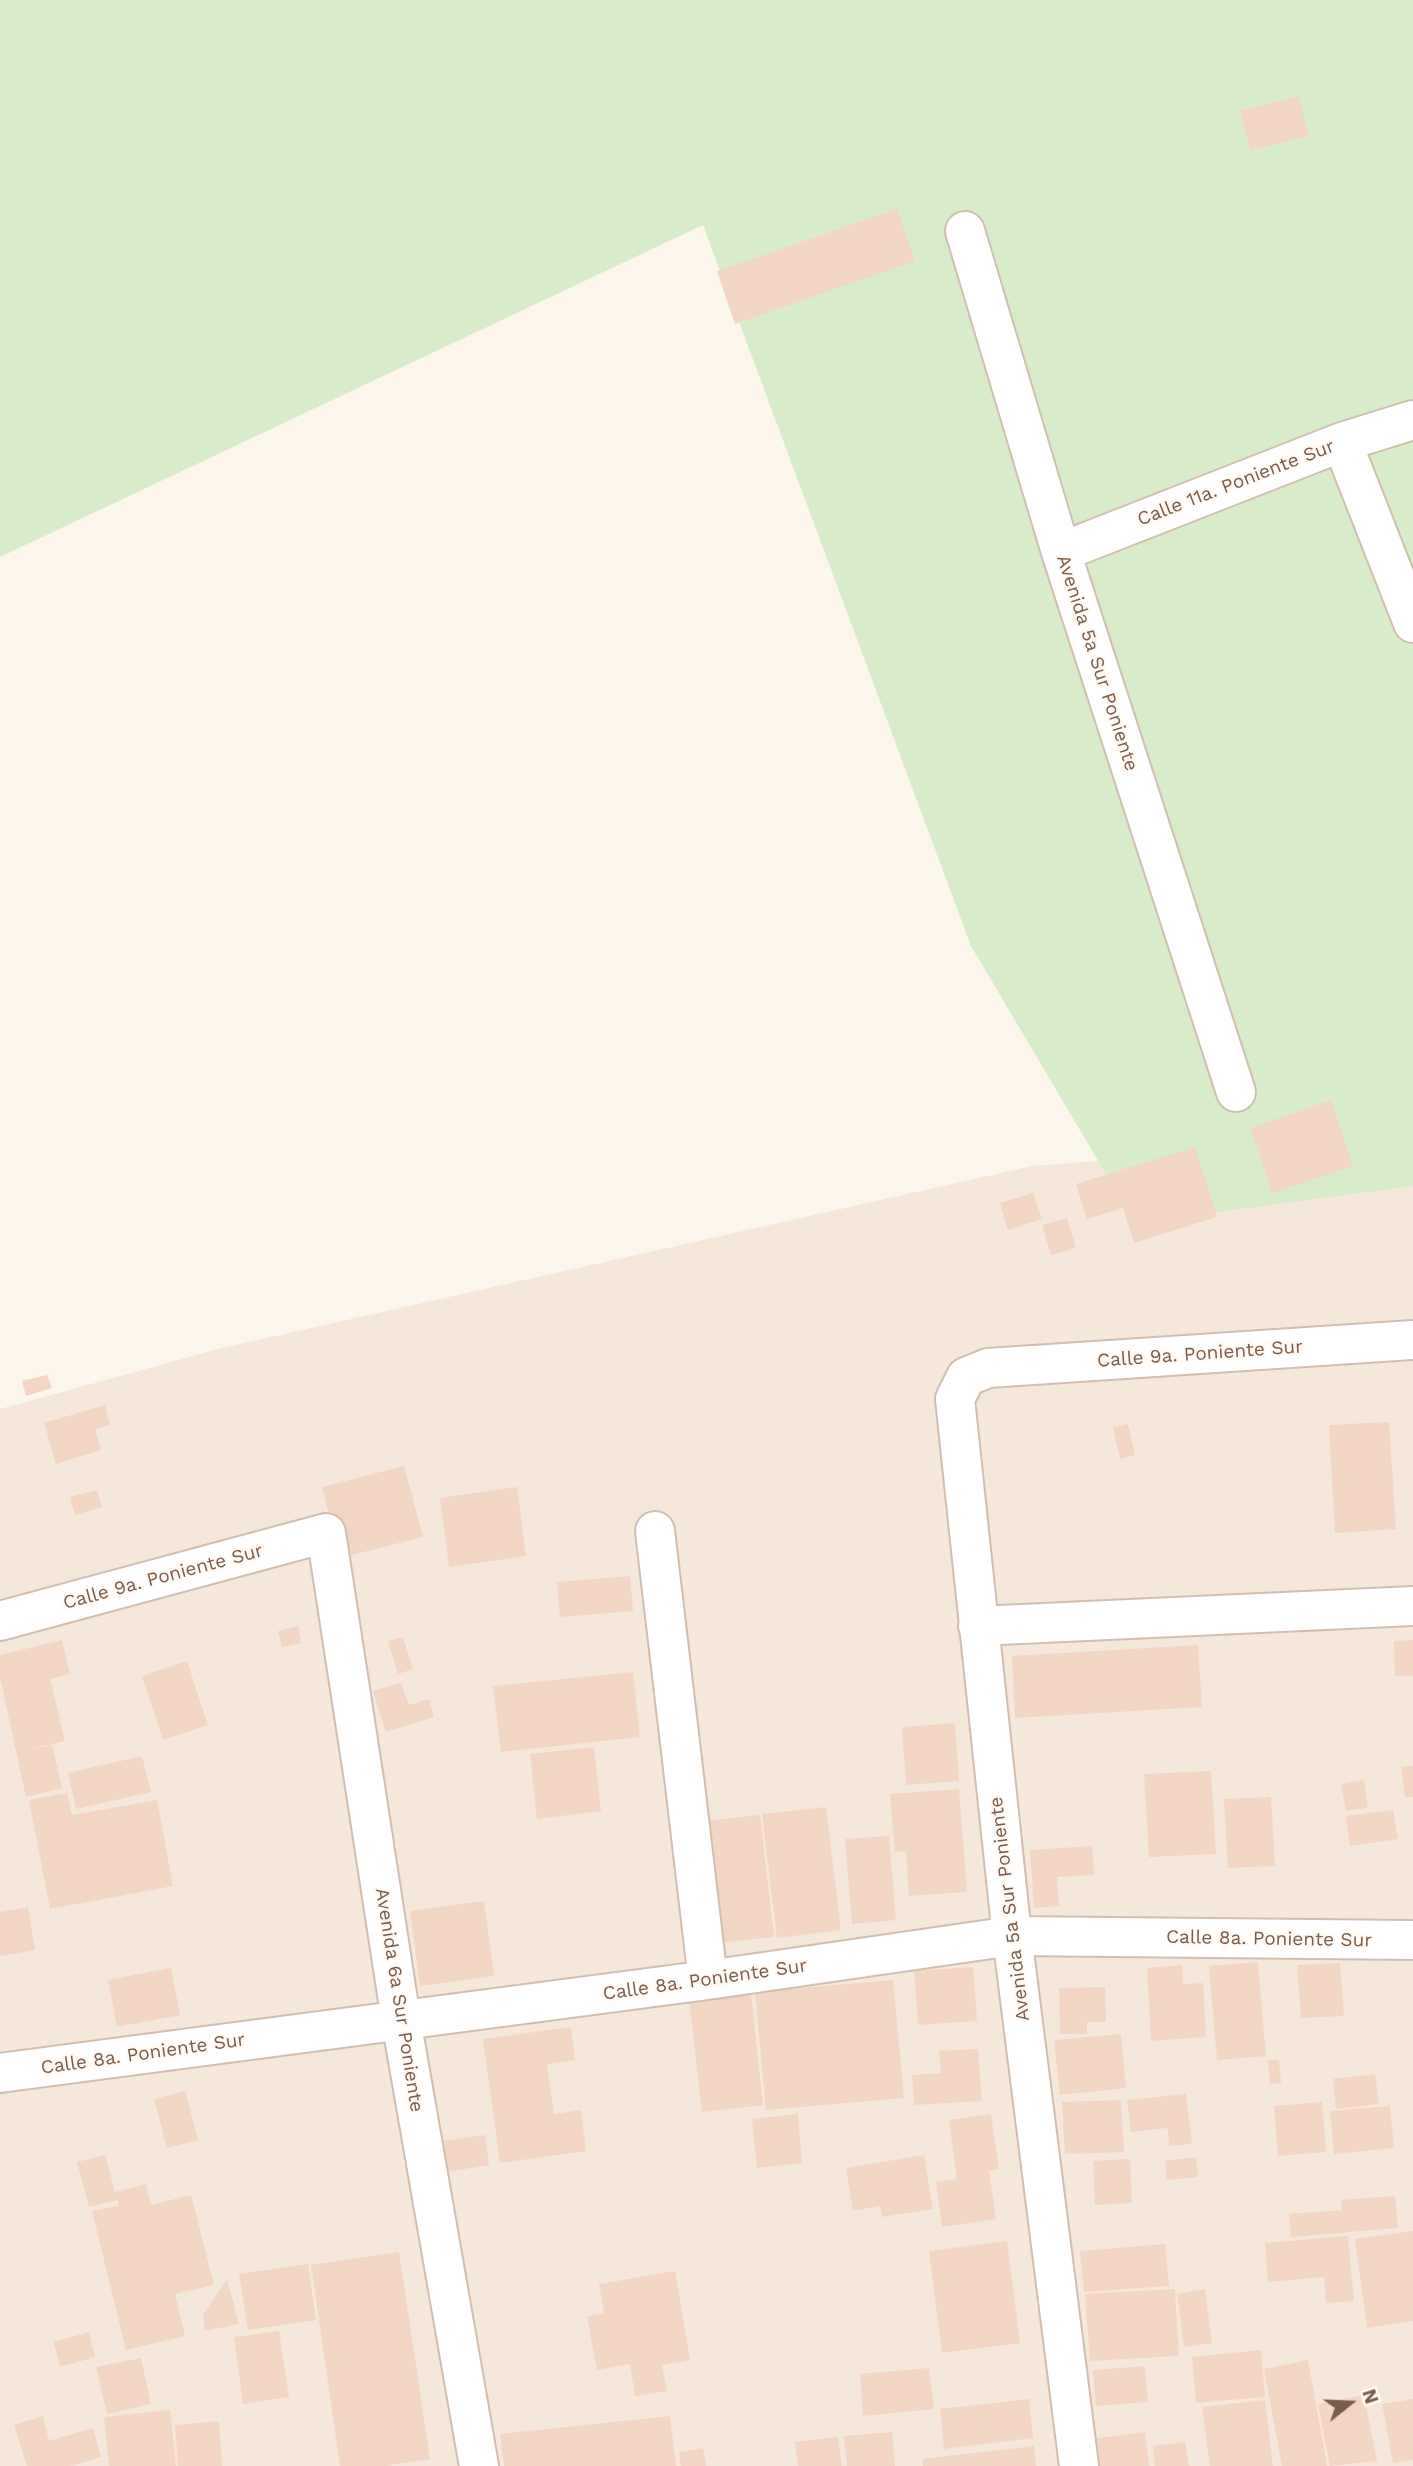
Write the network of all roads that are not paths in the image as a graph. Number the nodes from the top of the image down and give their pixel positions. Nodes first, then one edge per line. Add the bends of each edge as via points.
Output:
1 (965, 231) dead end
2 (1413, 420) edge
3 (1342, 442) junction
4 (1061, 552) junction
5 (1413, 623) edge
6 (1236, 1093) dead end
7 (1413, 1340) edge
8 (988, 1368) joint
9 (655, 1531) dead end
10 (326, 1533) joint
11 (1413, 1606) edge
12 (0, 1621) edge
13 (978, 1626) junction
14 (1012, 1936) junction
15 (1413, 1940) edge
16 (708, 1980) junction
17 (401, 2020) junction
18 (0, 2073) edge
19 (479, 2466) edge
20 (1079, 2466) edge

1 - 4 street, Avenida 5a Sur Poniente
2 - 3 street, Calle 11a. Poniente Sur
3 - 4 street, Calle 11a. Poniente Sur
3 - 5 street
4 - 6 street, Avenida 5a Sur Poniente
7 - 8 street, Calle 9a. Poniente Sur
8 - 13 street, Avenida 5a Sur Poniente via 966,1377 955,1399
9 - 16 street
10 - 12 street, Calle 9a. Poniente Sur
10 - 17 street, Avenida 6a Sur Poniente
11 - 13 street
13 - 14 street, Avenida 5a Sur Poniente
14 - 15 street, Calle 8a. Poniente Sur
14 - 16 street, Calle 8a. Poniente Sur
14 - 20 street, Avenida 5a Sur Poniente
16 - 17 street, Calle 8a. Poniente Sur
17 - 18 street, Calle 8a. Poniente Sur
17 - 19 street, Avenida 6a Sur Poniente

